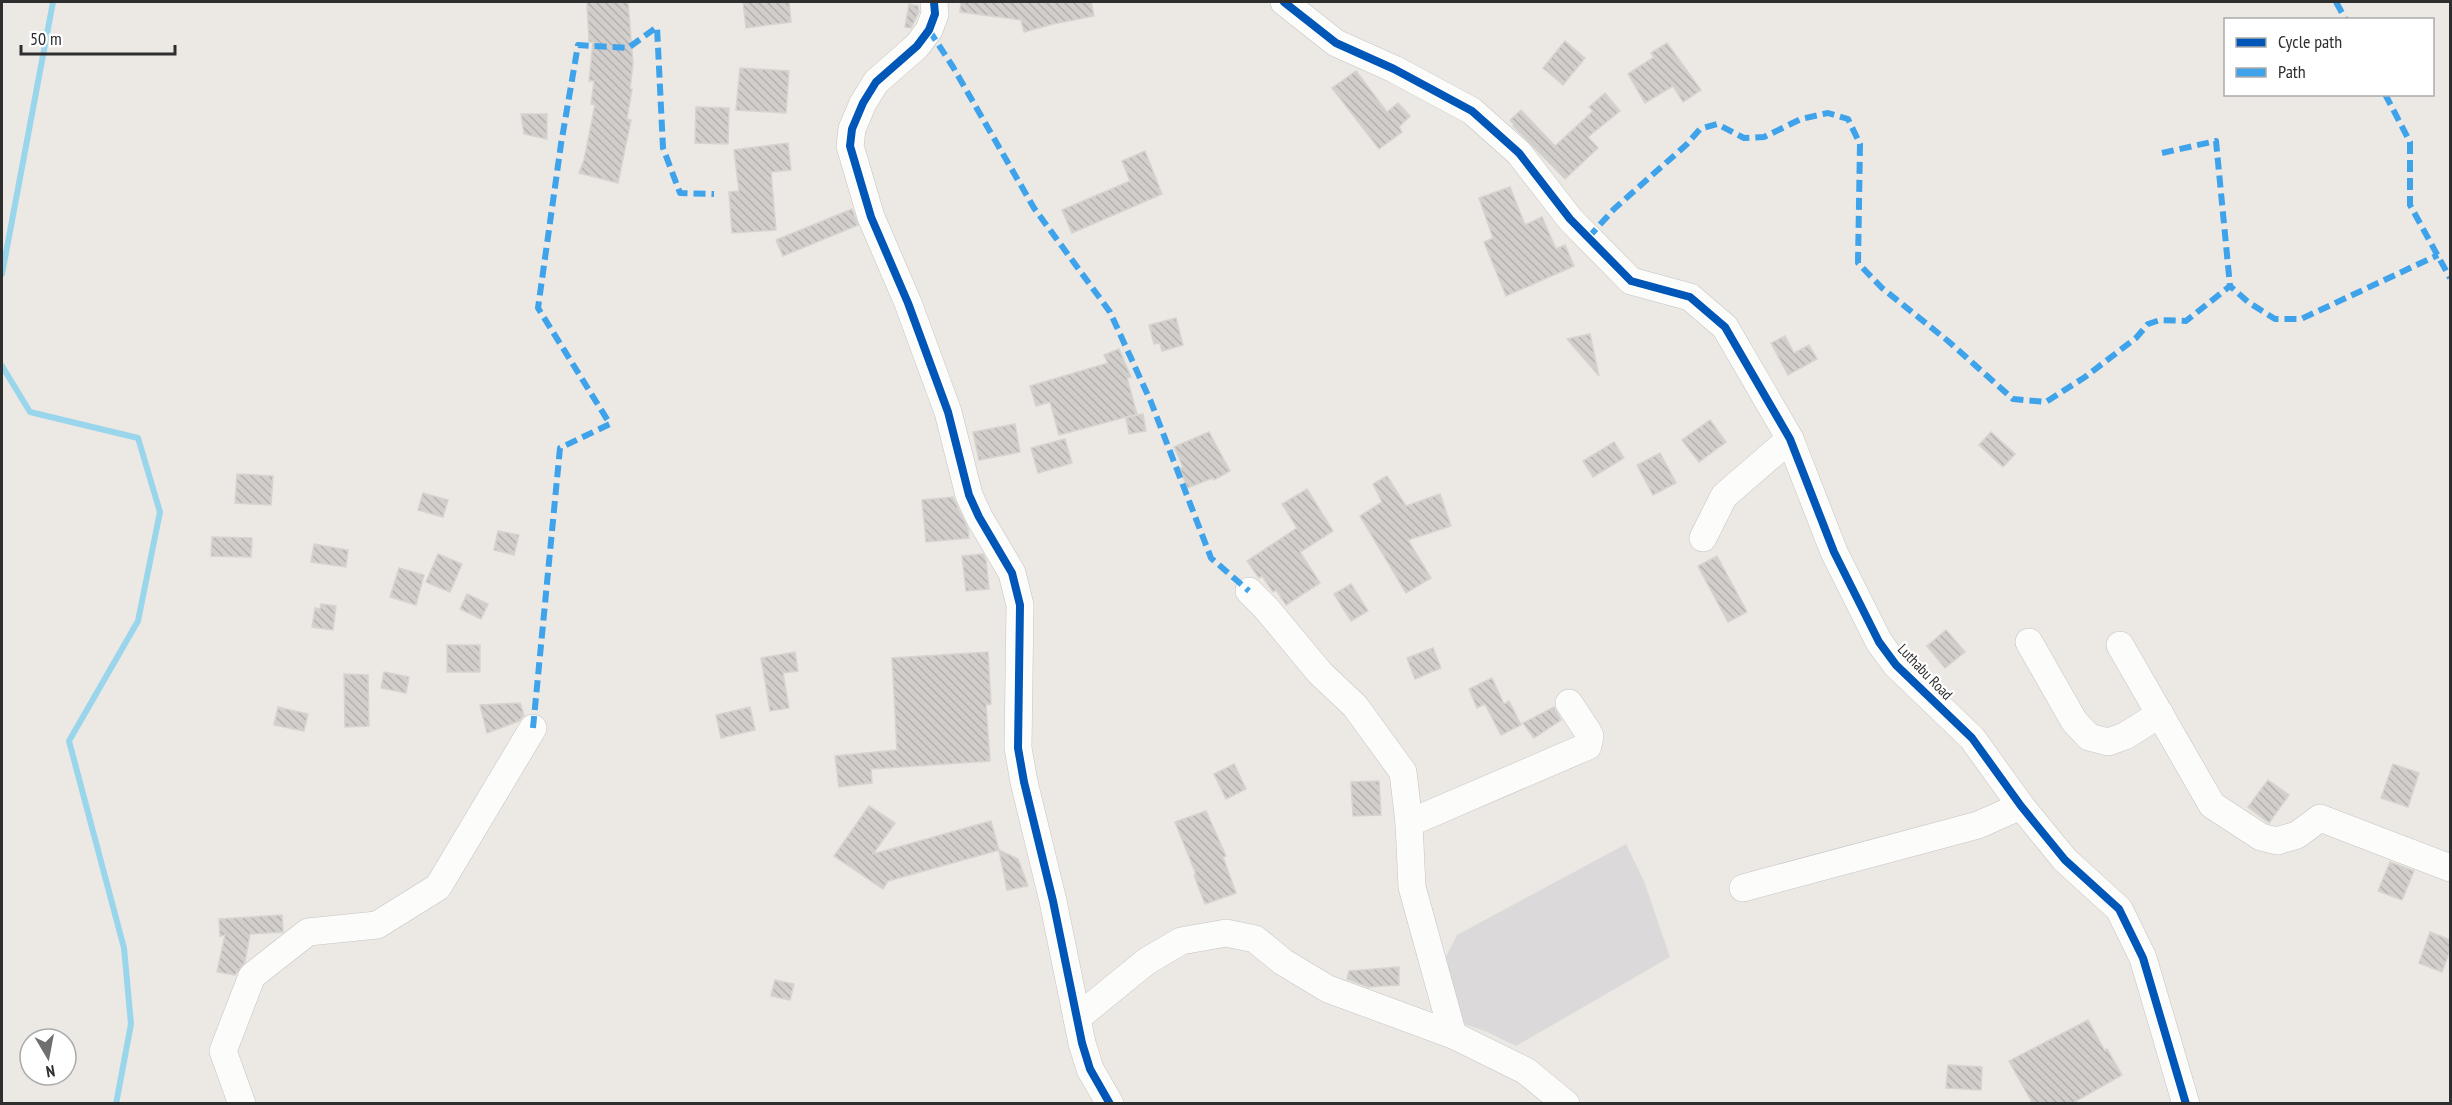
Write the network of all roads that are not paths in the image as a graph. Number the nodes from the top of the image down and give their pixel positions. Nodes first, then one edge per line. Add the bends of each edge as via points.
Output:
1 (934, 2) edge
2 (1284, 2) edge
3 (1790, 439) junction
4 (1703, 538) dead end
5 (1249, 591) dead end
6 (2029, 642) dead end
7 (2120, 645) dead end
8 (1569, 703) dead end
9 (2160, 714) junction
10 (533, 728) dead end
11 (2020, 806) junction
12 (1409, 823) junction
13 (2451, 868) edge
14 (1743, 888) dead end
15 (1077, 1018) junction
16 (1453, 1035) junction
17 (242, 1104) edge
18 (1110, 1104) edge
19 (1566, 1104) edge
20 (2186, 1104) edge

1 - 15 street via 935,14 918,46 876,82 863,103 852,129 850,146 871,217 948,412 969,495 1011,573 1020,605 1018,748
2 - 3 street, Luthabu Road via 1336,43 1472,111 1519,153 1570,219 1631,281 1689,297 1725,327
3 - 4 street via 1724,496
3 - 11 street, Luthabu Road via 1834,552 1879,642 1896,665 1972,738
5 - 12 street via 1320,673 1355,706 1403,772
6 - 9 street via 2074,721 2089,737 2108,742 2126,736
7 - 9 street
8 - 12 street via 1590,736 1588,746
9 - 13 street via 2212,805 2261,837 2277,840 2297,835 2320,818
10 - 17 street via 438,888 377,925 308,932 252,976 223,1051
11 - 14 street via 1978,825
11 - 20 street, Luthabu Road via 2065,860 2119,909 2142,958
12 - 16 street via 1412,887
15 - 16 street via 1147,961 1180,941 1226,933 1255,939 1283,962 1328,989
15 - 18 street via 1090,1069
16 - 19 street via 1526,1071

